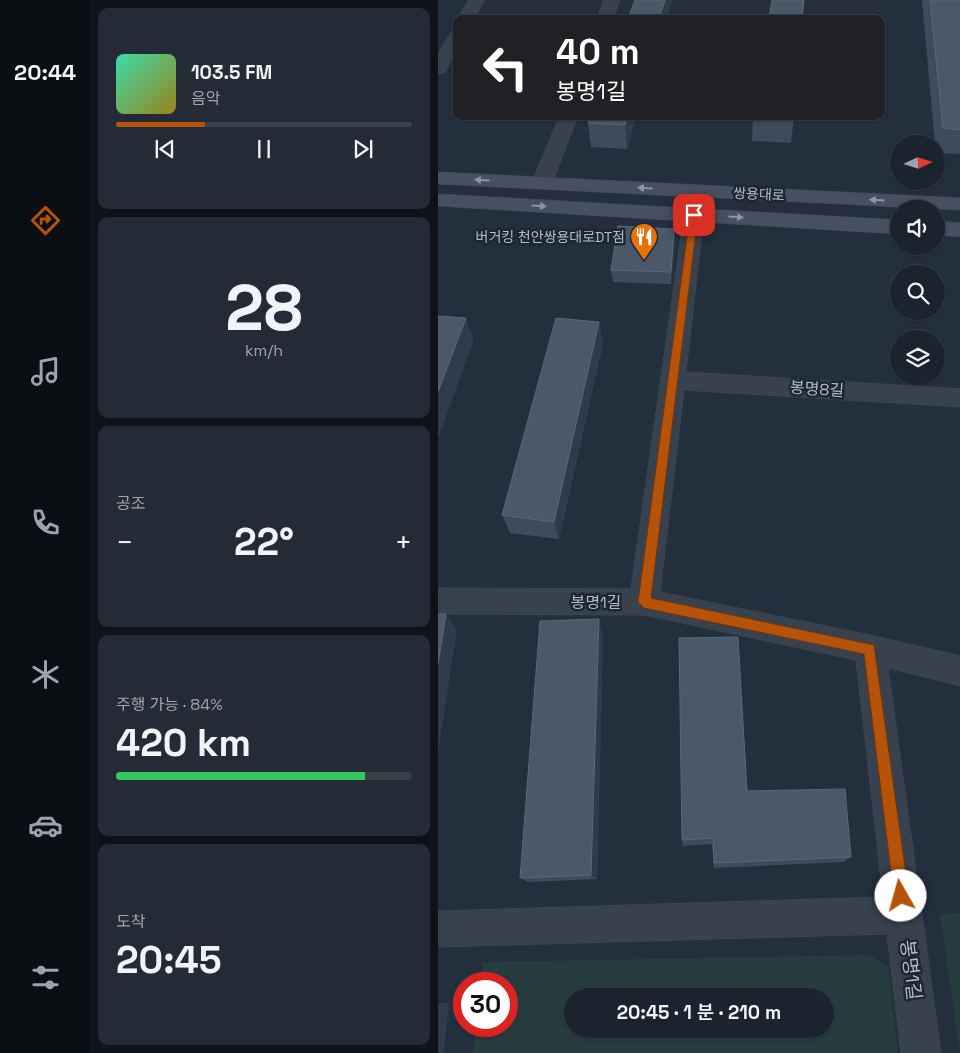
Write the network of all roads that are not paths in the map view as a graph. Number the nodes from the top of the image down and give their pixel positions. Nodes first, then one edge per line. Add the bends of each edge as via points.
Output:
1 (477, 0) edge
2 (612, 0) edge
3 (468, 15) edge
4 (606, 15) edge
5 (453, 43) edge
6 (438, 69) edge
7 (438, 75) edge
8 (453, 76) edge
9 (567, 120) edge
10 (438, 178) edge
11 (542, 183) junction
12 (438, 200) edge
13 (960, 204) edge
14 (694, 215) junction
15 (890, 226) edge
16 (945, 229) edge
17 (960, 230) edge
18 (673, 380) junction
19 (960, 398) edge
20 (438, 601) edge
21 (644, 602) junction
22 (870, 649) junction
23 (960, 671) edge
24 (904, 915) junction
25 (438, 929) edge
26 (921, 1053) edge

1 - 3 street
2 - 4 street
5 - 6 street
7 - 8 street
9 - 11 street
11 -> 10 main road, 쌍용대로
13 -> 11 main road, 쌍용대로
12 -> 14 main road, 쌍용대로
14 -> 15 main road, 쌍용대로
14 - 18 street
16 - 17 main road
18 - 19 street, 봉명8길
18 - 21 street
20 - 21 street, 봉명1길
21 - 22 street, 봉명1길
22 - 23 street, 봉명1길
22 - 24 street, 봉명1길
24 - 25 street
24 - 26 street, 봉명1길

